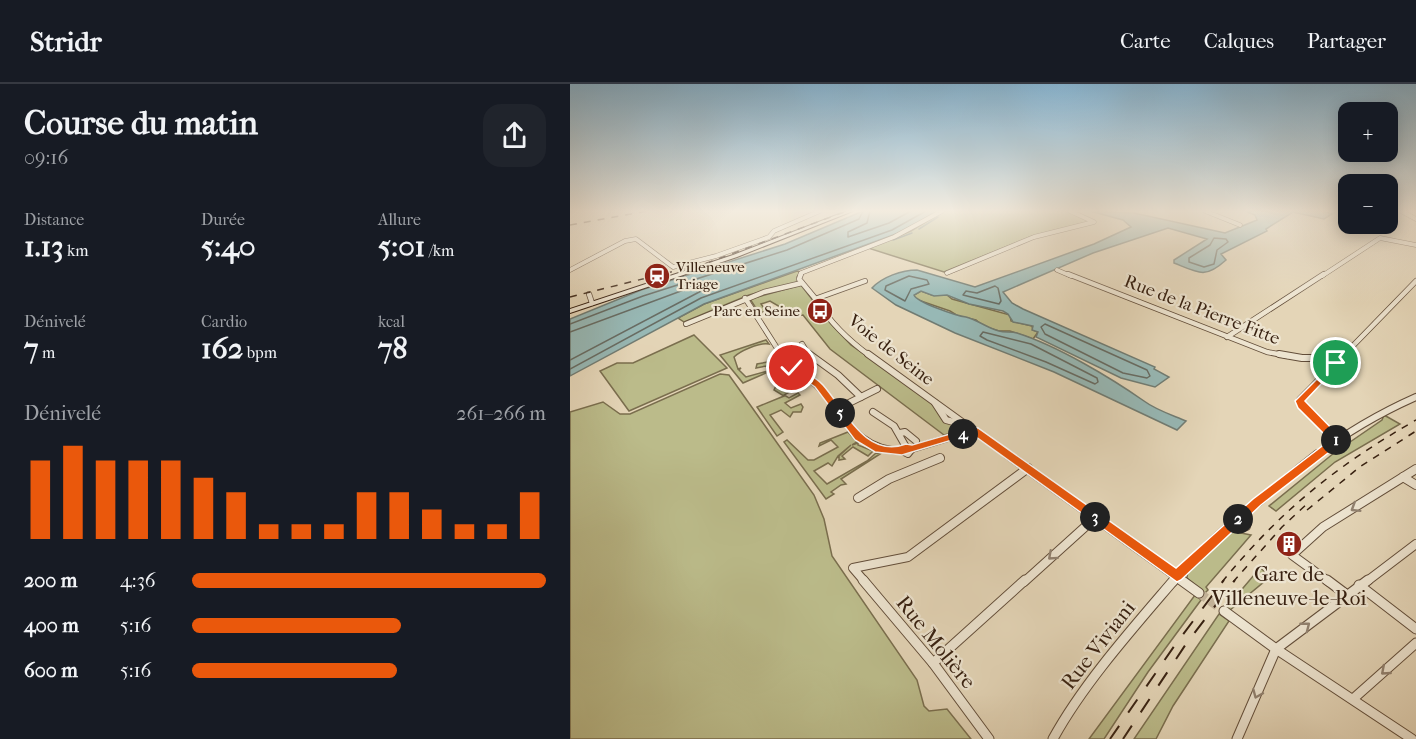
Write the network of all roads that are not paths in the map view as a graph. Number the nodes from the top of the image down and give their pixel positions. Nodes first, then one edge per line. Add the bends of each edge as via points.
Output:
1 (624, 242) edge
2 (641, 242) edge
3 (756, 242) edge
4 (772, 242) edge
5 (880, 242) edge
6 (1023, 242) edge
7 (1375, 242) edge
8 (570, 270) edge
9 (1057, 270) dead end
10 (947, 273) dead end
11 (865, 281) dead end
12 (1416, 281) edge
13 (802, 283) junction
14 (589, 294) dead end
15 (745, 298) junction
16 (816, 300) junction
17 (592, 303) junction
18 (570, 311) edge
19 (686, 324) dead end
20 (1227, 336) junction
21 (802, 344) dead end
22 (810, 358) junction
23 (1341, 358) junction
24 (791, 366) junction
25 (877, 389) dead end
26 (861, 397) junction
27 (1416, 397) edge
28 (837, 409) junction
29 (873, 412) dead end
30 (971, 428) junction
31 (900, 433) junction
32 (1337, 440) junction
33 (916, 441) dead end
34 (907, 450) junction
35 (940, 458) dead end
36 (913, 468) junction
37 (1028, 468) junction
38 (1416, 469) edge
39 (1403, 477) junction
40 (1416, 485) edge
41 (858, 498) dead end
42 (1096, 517) junction
43 (1416, 544) edge
44 (1175, 578) junction
45 (1359, 585) junction
46 (1199, 593) tunnel mouth
47 (1347, 595) junction
48 (1224, 611) tunnel mouth
49 (1416, 629) edge
50 (1416, 643) edge
51 (1276, 649) junction
52 (933, 663) junction
53 (1353, 699) junction
54 (989, 739) edge
55 (1053, 739) edge
56 (1237, 739) edge
57 (1412, 739) edge

1 - 8 street
2 - 3 street via 673,267
4 - 17 main road
5 - 13 street, Voie de Seine via 807,270 799,276
6 - 10 street
7 - 20 street
9 - 20 street, Rue de la Pierre Fitte
11 - 16 street
12 - 23 street
13 - 15 street
13 - 16 street, Voie de Seine
14 - 17 street
15 - 19 street
15 - 24 street
16 - 30 street, Voie de Seine via 851,342 935,402 946,420
17 - 18 main road
20 - 23 street, Rue de la Pierre Fitte via 1292,357
21 - 22 street
22 - 24 street
22 - 26 street via 838,375
23 - 32 street via 1300,401
24 - 28 street via 818,385
25 - 26 street
26 - 28 street
27 - 32 street
28 - 34 street via 867,444 885,451
29 - 31 street
30 - 34 street
30 - 37 street, Voie de Seine
31 - 33 street via 905,432
31 - 34 street
32 - 44 street, Rue Viviani via 1243,515 1246,526 1232,525
34 - 36 street
35 - 36 street
36 - 41 street
37 - 42 street, Voie de Seine
37 - 52 street, Rue Molière via 908,557 854,568
38 - 39 street
39 - 40 street
39 -> 47 street via 1304,542 1292,555
42 - 44 street, Voie de Seine
42 -> 52 street
43 - 45 street
44 - 46 street, Voie de Seine
44 - 55 street, Rue Viviani via 1065,717
45 - 47 street
45 - 49 street
51 -> 47 street
48 - 51 street
50 -> 53 street
51 - 53 street
51 -> 56 street
52 - 54 street, Rue Molière
53 - 57 street

